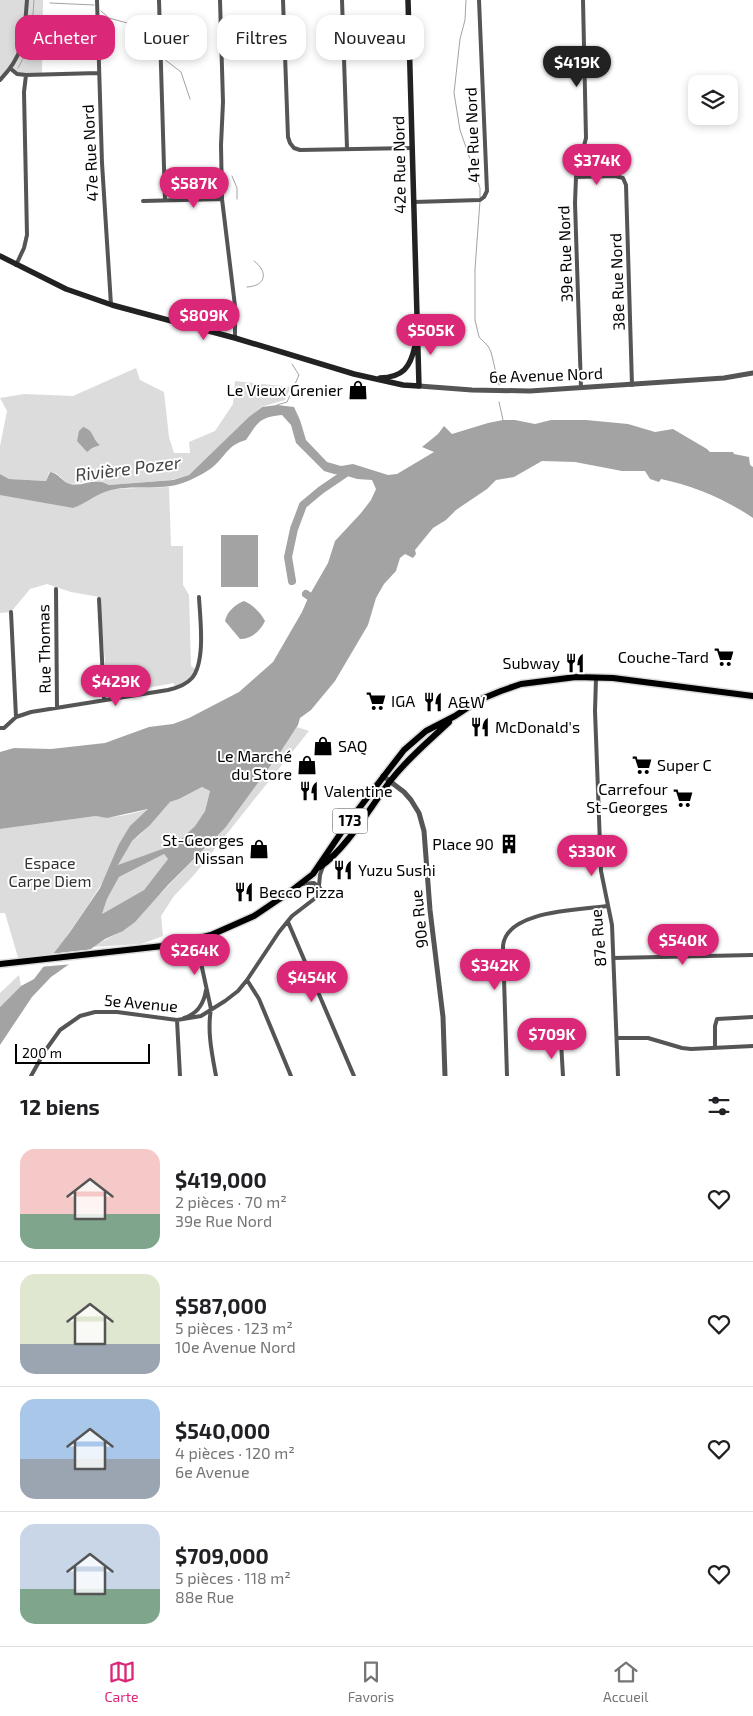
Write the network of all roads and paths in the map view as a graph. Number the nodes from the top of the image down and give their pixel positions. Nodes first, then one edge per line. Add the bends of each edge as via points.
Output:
1 (27, 0) edge
2 (97, 0) edge
3 (159, 0) edge
4 (220, 0) edge
5 (283, 0) edge
6 (342, 0) edge
7 (408, 0) edge
8 (479, 0) edge
9 (583, 0) edge
10 (11, 69) junction
11 (98, 73) junction
12 (26, 74) junction
13 (0, 80) edge
14 (347, 148) junction
15 (412, 148) junction
16 (576, 177) junction
17 (222, 199) junction
18 (164, 200) junction
19 (144, 201) dead end
20 (414, 202) junction
21 (0, 256) edge
22 (16, 264) junction
23 (112, 306) junction
24 (416, 329) junction
25 (235, 338) junction
26 (753, 373) edge
27 (370, 378) junction
28 (632, 385) junction
29 (421, 386) junction
30 (580, 388) junction
31 (56, 590) dead end
32 (200, 597) dead end
33 (99, 600) dead end
34 (10, 612) dead end
35 (596, 678) junction
36 (753, 696) edge
37 (104, 700) junction
38 (58, 707) junction
39 (455, 716) junction
40 (16, 717) junction
41 (0, 728) edge
42 (383, 776) junction
43 (390, 781) junction
44 (325, 863) junction
45 (318, 867) junction
46 (302, 884) junction
47 (320, 888) junction
48 (608, 906) junction
49 (288, 922) junction
50 (196, 940) junction
51 (753, 954) edge
52 (613, 958) junction
53 (0, 964) edge
54 (247, 980) junction
55 (206, 986) junction
56 (211, 1009) junction
57 (753, 1017) edge
58 (177, 1020) junction
59 (617, 1038) junction
60 (561, 1042) dead end
61 (715, 1046) junction
62 (753, 1046) edge
63 (31, 1076) edge
64 (180, 1076) edge
65 (216, 1076) edge
66 (291, 1076) edge
67 (354, 1076) edge
68 (445, 1076) edge
69 (507, 1076) edge
70 (563, 1076) edge
71 (618, 1076) edge

1 - 10 street via 23,43
2 - 11 street, 47e Rue Nord
3 - 18 street
4 - 17 street
5 - 14 street via 290,143 300,150
6 - 14 street
7 - 15 main road, 42e Rue Nord
8 - 20 street, 41e Rue Nord via 487,191 480,200
9 - 16 street, 39e Rue Nord via 586,138
10 - 12 street via 17,74
10 - 13 street
11 - 12 street
11 - 23 street, 47e Rue Nord
12 - 22 street via 27,234
14 - 15 street
15 - 20 main road, 42e Rue Nord
16 - 28 street, 38e Rue Nord via 615,176 623,178 626,185
16 - 30 street, 39e Rue Nord
17 - 18 street
17 - 25 street via 235,306
18 - 19 street
20 - 24 main road, 42e Rue Nord
21 - 22 main road, 6e Avenue Nord
22 - 23 main road, 6e Avenue Nord via 66,289
23 - 25 main road, 6e Avenue Nord
24 - 27 main road, 42e Rue Nord via 416,345 406,368 394,376
24 - 29 main road, 42e Rue Nord
25 - 27 main road, 6e Avenue Nord
26 - 28 street, 6e Avenue Nord
27 - 29 main road, 6e Avenue Nord
28 - 30 street, 6e Avenue Nord
29 - 30 street, 6e Avenue Nord via 523,392
31 - 38 street, Rue Thomas
32 - 37 street via 200,659 193,677 168,690
33 - 37 street
34 - 40 street
35 - 36 main road, 173
35 - 39 main road, 173 via 565,677 521,684 479,700
35 - 48 street, 87e Rue via 601,871
37 - 38 street
38 - 40 street
39 - 42 main road, 173 via 417,738
39 - 43 main road, 173 via 414,753
40 - 41 street
42 - 43 street, 90e Rue
42 - 45 main road, 173
43 - 44 main road, 173
43 - 68 street, 90e Rue via 411,800 424,831 443,1017
44 - 45 main road, 173
44 - 47 street, 5e Avenue via 320,875
45 - 46 main road, 173
46 - 47 street via 314,884
46 - 50 main road, 173 via 254,916
47 - 49 street, 5e Avenue via 318,896
48 - 52 street, 87e Rue
48 - 69 street via 535,916 505,936
49 - 54 street, 5e Avenue
49 - 67 street
50 - 53 main road, 173 via 138,950
50 - 55 street
51 - 52 street
52 - 59 street, 87e Rue
54 - 56 street, 5e Avenue via 225,1002
54 - 66 street via 259,1000
55 - 56 street
55 - 58 street via 204,999 198,1008 188,1017
56 - 58 street, 5e Avenue via 201,1016
56 - 65 street via 210,1039
57 - 61 street via 717,1019
58 - 63 street, 5e Avenue via 117,1012 80,1016 52,1039
58 - 64 street
59 - 61 street via 648,1038 682,1048
59 - 71 street, 87e Rue
60 - 70 street
61 - 62 street

